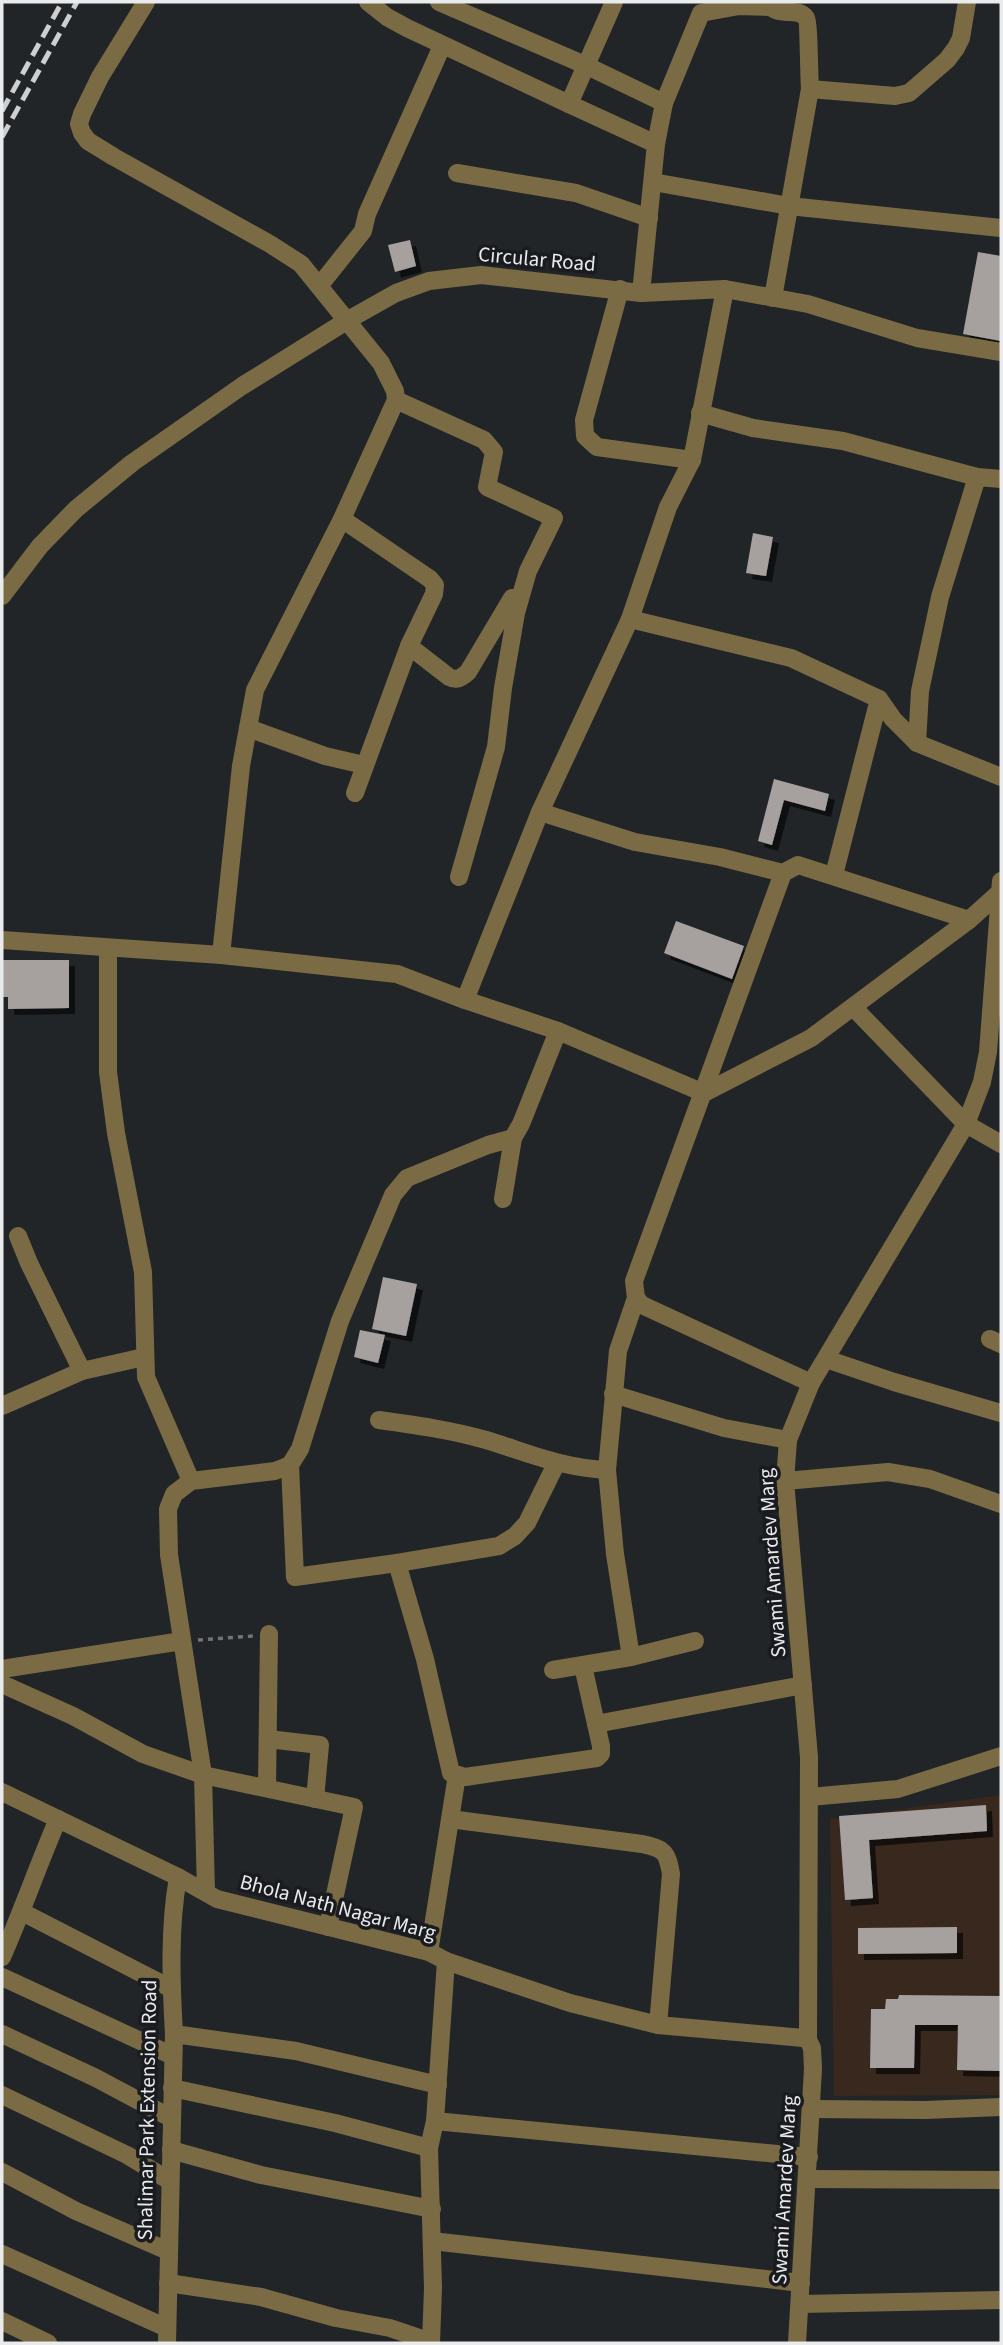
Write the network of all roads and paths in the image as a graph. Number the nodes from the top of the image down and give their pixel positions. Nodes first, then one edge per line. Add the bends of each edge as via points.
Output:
1 (146, 2) edge
2 (368, 2) edge
3 (439, 2) edge
4 (614, 2) edge
5 (967, 2) edge
6 (769, 4) edge
7 (458, 6) edge
8 (442, 46) junction
9 (585, 65) junction
10 (810, 89) junction
11 (664, 103) junction
12 (569, 104) junction
13 (656, 144) junction
14 (457, 173) dead end
15 (653, 182) junction
16 (789, 206) junction
17 (649, 218) junction
18 (1001, 228) edge
19 (320, 285) junction
20 (620, 289) junction
21 (725, 289) junction
22 (641, 293) junction
23 (773, 298) junction
24 (348, 320) junction
25 (1001, 352) edge
26 (396, 400) junction
27 (700, 413) junction
28 (692, 460) junction
29 (976, 477) junction
30 (1001, 479) edge
31 (342, 519) junction
32 (2, 596) edge
33 (512, 598) dead end
34 (630, 619) junction
35 (409, 646) junction
36 (878, 699) junction
37 (248, 727) junction
38 (917, 743) junction
39 (364, 765) junction
40 (1001, 777) edge
41 (355, 793) dead end
42 (540, 812) junction
43 (783, 873) junction
44 (834, 875) junction
45 (459, 877) dead end
46 (1000, 887) edge
47 (969, 920) junction
48 (2, 940) edge
49 (108, 948) junction
50 (221, 955) junction
51 (465, 1000) junction
52 (853, 1007) junction
53 (558, 1031) junction
54 (704, 1093) junction
55 (966, 1124) junction
56 (513, 1138) junction
57 (1001, 1144) edge
58 (503, 1199) dead end
59 (18, 1237) dead end
60 (636, 1298) junction
61 (144, 1357) junction
62 (826, 1359) junction
63 (82, 1371) junction
64 (811, 1383) junction
65 (613, 1394) junction
66 (2, 1406) edge
67 (1001, 1413) edge
68 (379, 1420) dead end
69 (788, 1440) junction
70 (556, 1464) junction
71 (290, 1465) junction
72 (607, 1470) junction
73 (191, 1481) junction
74 (785, 1481) junction
75 (1001, 1504) edge
76 (397, 1563) junction
77 (269, 1634) joint
78 (695, 1641) dead end
79 (182, 1642) junction
80 (631, 1657) junction
81 (583, 1666) junction
82 (2, 1669) edge
83 (553, 1670) dead end
84 (2, 1684) edge
85 (803, 1685) junction
86 (596, 1724) junction
87 (268, 1740) junction
88 (1001, 1756) edge
89 (457, 1774) junction
90 (203, 1775) junction
91 (267, 1787) junction
92 (2, 1792) edge
93 (810, 1797) junction
94 (314, 1799) junction
95 (58, 1819) junction
96 (450, 1819) junction
97 (178, 1877) junction
98 (206, 1892) junction
99 (22, 1912) junction
100 (328, 1927) junction
101 (429, 1952) junction
102 (2, 1957) edge
103 (446, 1961) junction
104 (2, 1977) edge
105 (172, 1989) junction
106 (658, 2025) junction
107 (2, 2034) edge
108 (174, 2034) junction
109 (806, 2039) junction
110 (173, 2056) junction
111 (438, 2085) junction
112 (172, 2088) junction
113 (2, 2095) edge
114 (1001, 2107) edge
115 (812, 2109) junction
116 (172, 2118) junction
117 (435, 2121) junction
118 (429, 2148) junction
119 (171, 2150) junction
120 (810, 2157) junction
121 (2, 2172) edge
122 (808, 2179) junction
123 (1001, 2180) edge
124 (170, 2181) junction
125 (432, 2209) junction
126 (432, 2241) junction
127 (168, 2251) junction
128 (2, 2254) edge
129 (168, 2283) junction
130 (801, 2283) junction
131 (1001, 2300) edge
132 (800, 2304) junction
133 (2, 2322) edge
134 (167, 2335) edge
135 (48, 2343) edge
136 (431, 2343) edge
137 (797, 2343) edge

1 - 19 street via 100,77 82,114 82,133 114,157 290,256
2 - 8 street
3 - 7 street
4 - 9 street
5 - 10 street via 956,48 909,93 895,96
6 - 10 street via 779,12 806,17
6 - 11 street via 701,13
7 - 9 street
8 - 12 street
8 - 19 street via 363,231
9 - 11 street
9 - 12 street
10 - 16 street
11 - 13 street
12 - 13 street
13 - 15 street
14 - 17 street via 576,193
15 - 16 street
15 - 17 street
16 - 18 street
16 - 23 street
17 - 22 street
19 - 24 street
20 - 22 street, Circular Road
20 - 24 street, Circular Road via 481,275 429,281 396,293
20 - 28 street via 583,420 585,436 597,447
21 - 22 street, Circular Road
21 - 23 street, Circular Road
21 - 27 street
23 - 25 street, Circular Road via 808,304 917,338
24 - 26 street via 381,363
24 - 32 street, Circular Road via 132,463 67,518
26 - 31 street
26 - 45 street via 484,440 494,452 486,487 554,518 528,571 516,613 496,747
27 - 28 street
27 - 29 street via 752,428 843,441
28 - 34 street via 668,507
29 - 30 street
29 - 38 street via 940,597 920,691
31 - 35 street via 435,585
31 - 37 street via 266,665 255,690
33 - 35 street via 461,678 449,677
34 - 36 street via 790,658
34 - 42 street
35 - 39 street
36 - 38 street
36 - 44 street
37 - 39 street via 325,756
37 - 50 street
38 - 40 street
39 - 41 street
42 - 43 street via 635,842 720,856
42 - 51 street
43 - 44 street via 798,865
43 - 54 street
44 - 47 street
46 - 47 street
46 - 55 street, Swami Amardev Marg via 988,1052
47 - 52 street
48 - 49 street
49 - 50 street
49 - 61 street via 108,1072 143,1272
50 - 51 street via 397,974
51 - 53 street
52 - 54 street via 811,1038
52 - 55 street
53 - 54 street
53 - 56 street
54 - 60 street via 634,1281
55 - 57 street
55 - 62 street, Swami Amardev Marg
56 - 58 street
56 - 71 street via 407,1178 393,1195 340,1321 300,1448
59 - 63 street
60 - 64 street via 642,1306
60 - 65 street via 618,1351
61 - 63 street
61 - 73 street via 146,1377
62 - 64 street, Swami Amardev Marg
62 - 67 street
63 - 66 street
64 - 69 street, Swami Amardev Marg
65 - 69 street via 724,1428
65 - 72 street
68 - 70 street via 484,1439
69 - 74 street, Swami Amardev Marg
70 - 72 street
70 - 76 street via 527,1523 499,1546
71 - 73 street via 275,1471
71 - 76 street via 295,1577
72 - 80 street
73 - 79 street via 174,1494 168,1509 169,1555
74 - 75 street via 888,1472 930,1479
74 - 85 street, Swami Amardev Marg
76 - 89 street via 425,1659 448,1764 451,1773
77 - 79 path
77 - 87 street
78 - 80 street
79 - 82 street
79 - 90 street
80 - 81 street
81 - 83 street
81 - 86 street
84 - 90 street via 143,1755
85 - 86 street
85 - 93 street, Swami Amardev Marg
86 - 89 street via 601,1754 590,1761 465,1777
87 - 91 street
87 - 94 street via 320,1745
88 - 93 street via 898,1789
89 - 96 street
90 - 91 street
90 - 98 street
91 - 94 street
92 - 95 street, Bhola Nath Nagar Marg
93 - 109 street, Swami Amardev Marg
94 - 100 street via 354,1807
95 - 97 street, Bhola Nath Nagar Marg
95 - 99 street
96 - 101 street
96 - 106 street via 642,1844 658,1847 668,1856 671,1874
97 - 98 street, Bhola Nath Nagar Marg
97 - 105 street, Shalimar Park Extension Road
98 - 100 street, Bhola Nath Nagar Marg via 217,1899
99 - 102 street
99 - 105 street
100 - 101 street, Bhola Nath Nagar Marg
101 - 103 street, Bhola Nath Nagar Marg
103 - 106 street, Bhola Nath Nagar Marg via 570,2003
103 - 111 street
104 - 110 street
105 - 108 street, Shalimar Park Extension Road
106 - 109 street, Bhola Nath Nagar Marg
107 - 116 street
108 - 110 street, Shalimar Park Extension Road
108 - 111 street via 296,2051
109 - 115 street, Swami Amardev Marg via 812,2048
110 - 112 street, Shalimar Park Extension Road
111 - 117 street
112 - 116 street, Shalimar Park Extension Road
112 - 118 street
113 - 124 street via 127,2155
114 - 115 street
115 - 120 street, Swami Amardev Marg
116 - 119 street, Shalimar Park Extension Road
117 - 118 street
117 - 120 street
118 - 125 street
119 - 124 street, Shalimar Park Extension Road
119 - 125 street via 261,2175
120 - 122 street, Swami Amardev Marg
121 - 127 street
122 - 123 street
122 - 130 street, Swami Amardev Marg
124 - 127 street, Shalimar Park Extension Road
125 - 126 street
126 - 130 street
126 - 136 street
127 - 129 street, Shalimar Park Extension Road
128 - 134 street
129 - 134 street, Shalimar Park Extension Road
129 - 136 street via 261,2297 390,2328
130 - 132 street, Swami Amardev Marg
131 - 132 street
132 - 137 street, Swami Amardev Marg
133 - 135 street

